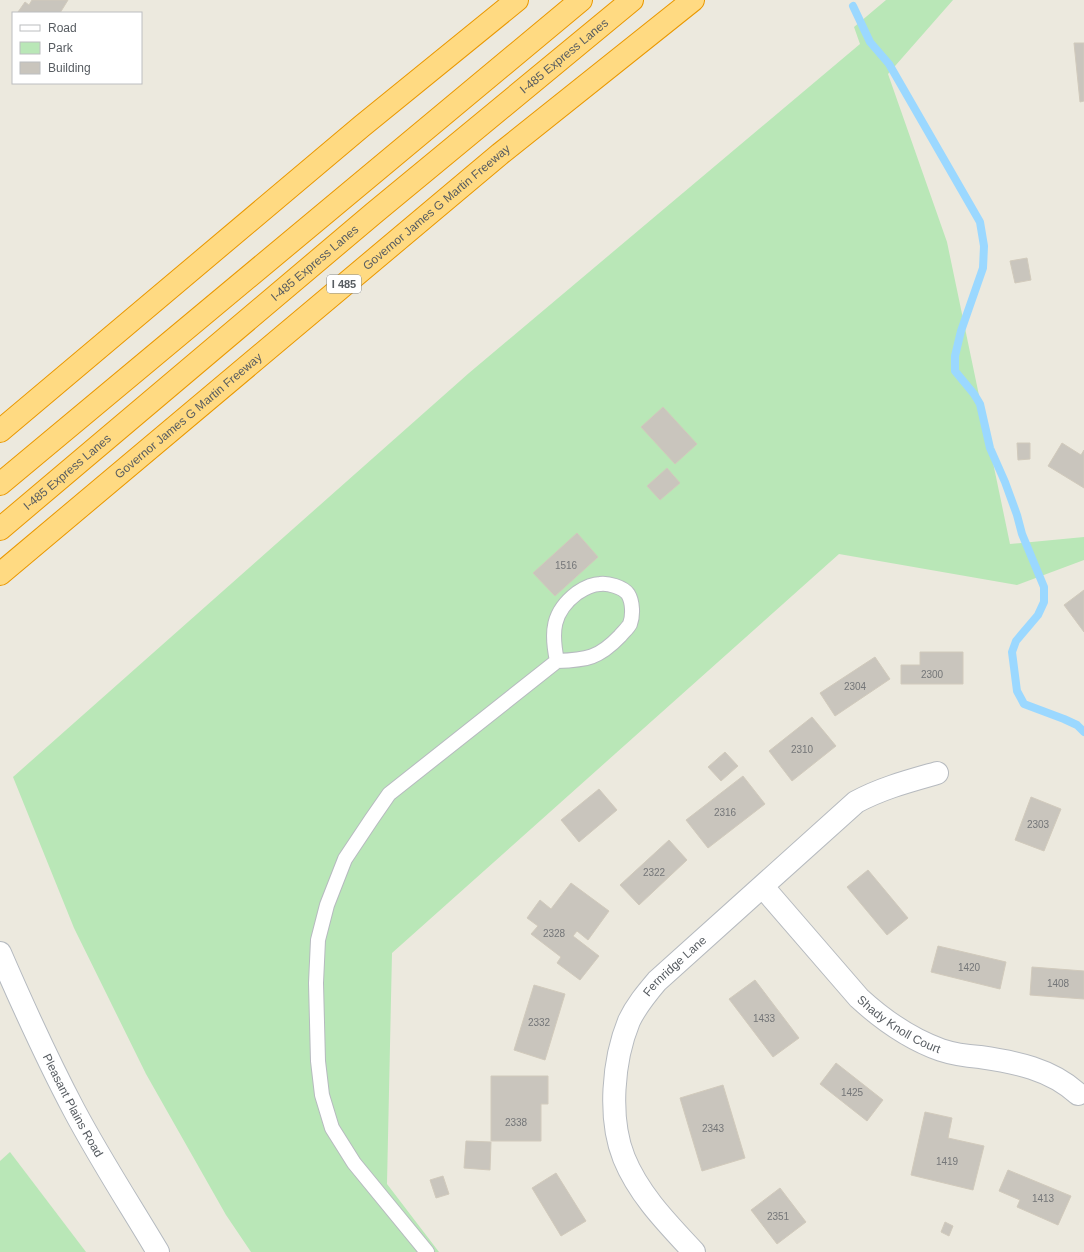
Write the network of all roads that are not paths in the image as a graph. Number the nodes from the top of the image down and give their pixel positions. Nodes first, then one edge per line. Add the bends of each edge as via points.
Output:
1 (517, 0) edge
2 (581, 0) edge
3 (632, 0) edge
4 (693, 0) edge
5 (0, 431) edge
6 (0, 484) edge
7 (0, 529) edge
8 (1, 574) edge
9 (557, 661) junction
10 (937, 773) dead end
11 (763, 887) junction
12 (0, 953) edge
13 (1078, 1094) dead end
14 (158, 1252) edge
15 (427, 1252) edge
16 (694, 1252) edge

1 - 5 highway via 362,126
2 - 6 highway
3 - 7 highway, I-485 Express Lanes / I 485 via 380,208
4 - 8 highway, Governor James G Martin Freeway / I 485 via 500,154
9 - 9 lane via 594,656 614,642 630,625 633,608 628,594 616,587 599,584 582,590 566,602 555,623 554,643
9 - 15 lane via 389,794 345,858 327,905 318,940 318,1061 322,1096 332,1128 354,1163
10 - 11 street, Fernridge Lane via 898,784 856,802
11 - 13 street, Shady Knoll Court via 859,998 896,1029 941,1050 1001,1060 1051,1074 1068,1084
11 - 16 street, Fernridge Lane via 656,981 641,1000 630,1021 621,1045 616,1070 614,1107 624,1158 642,1191
12 - 14 street, Pleasant Plains Road via 74,1110

